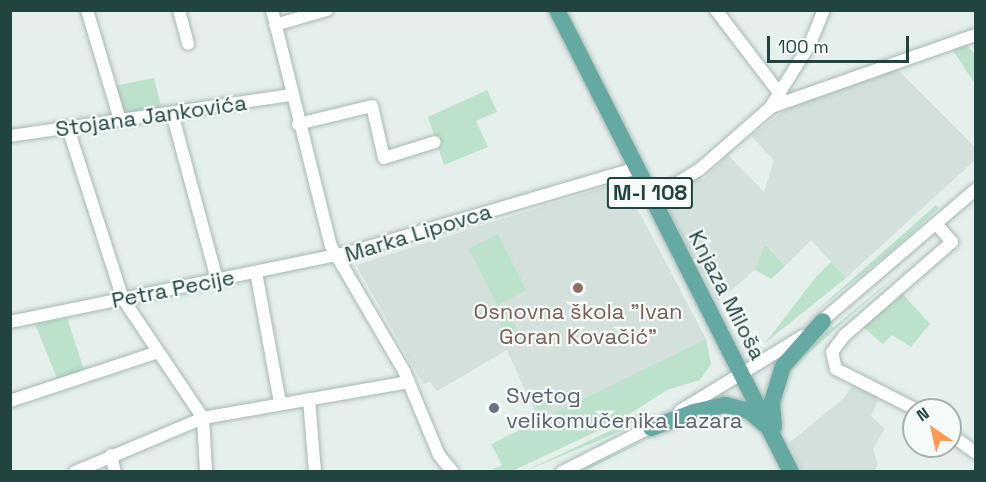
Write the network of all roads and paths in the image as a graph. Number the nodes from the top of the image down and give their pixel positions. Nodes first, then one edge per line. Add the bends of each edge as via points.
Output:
1 (87, 10) edge
2 (180, 10) edge
3 (272, 10) edge
4 (327, 10) edge
5 (557, 10) edge
6 (716, 10) edge
7 (824, 10) edge
8 (275, 25) junction
9 (975, 34) edge
10 (188, 44) dead end
11 (780, 94) junction
12 (291, 95) junction
13 (770, 108) junction
14 (172, 113) junction
15 (120, 120) junction
16 (298, 124) junction
17 (68, 128) junction
18 (10, 136) edge
19 (435, 142) dead end
20 (638, 168) junction
21 (975, 189) edge
22 (652, 198) junction
23 (937, 225) junction
24 (335, 255) junction
25 (256, 272) junction
26 (217, 280) junction
27 (123, 299) junction
28 (823, 321) junction
29 (10, 322) edge
30 (158, 352) junction
31 (742, 375) junction
32 (409, 382) junction
33 (309, 399) junction
34 (10, 401) edge
35 (280, 403) junction
36 (902, 403) edge
37 (203, 418) junction
38 (651, 428) junction
39 (776, 437) junction
40 (962, 443) edge
41 (975, 453) edge
42 (111, 455) junction
43 (75, 471) edge
44 (115, 471) edge
45 (206, 471) edge
46 (315, 471) edge
47 (453, 471) edge
48 (562, 471) edge
49 (791, 471) edge

1 - 15 street
2 - 10 street
3 - 8 street
4 - 8 street
5 - 20 main road, Knjaza Miloša / M-I 108
6 - 11 street
7 - 11 street
8 - 12 street
9 - 13 street
11 - 13 street
12 - 14 street, Stojana Jankovića
12 - 16 street
13 - 22 street via 700,169
14 - 15 street, Stojana Jankovića
14 - 26 street
15 - 17 street, Stojana Jankovića
16 - 19 street via 372,106 384,158
16 - 24 street
17 - 18 street, Stojana Jankovića
17 - 27 street
20 - 22 main road, Knjaza Miloša / M-I 108
20 - 24 street, Marka Lipovca
21 - 23 street
22 - 31 main road, Knjaza Miloša / M-I 108
23 - 28 street
23 - 36 street via 952,242 845,335 832,352 836,369
24 - 25 street, Petra Pecije
24 - 32 street, Marka Lipovca
25 - 26 street, Petra Pecije
25 - 35 street
26 - 27 street, Petra Pecije
27 - 29 street, Petra Pecije
27 - 30 street
28 - 31 street
28 - 39 main road via 783,366 772,402
30 - 34 street
30 - 37 street
31 - 38 street
31 - 39 main road, Knjaza Miloša / M-I 108
32 - 33 street
32 - 47 street, Marka Lipovca via 439,455
33 - 35 street
33 - 46 street
35 - 37 street
37 - 42 street
37 - 45 street
38 - 39 main road via 712,407 735,406 758,417
38 - 48 street
39 - 49 main road, Knjaza Miloša / M-I 108
40 - 41 street
42 - 43 street
42 - 44 street

